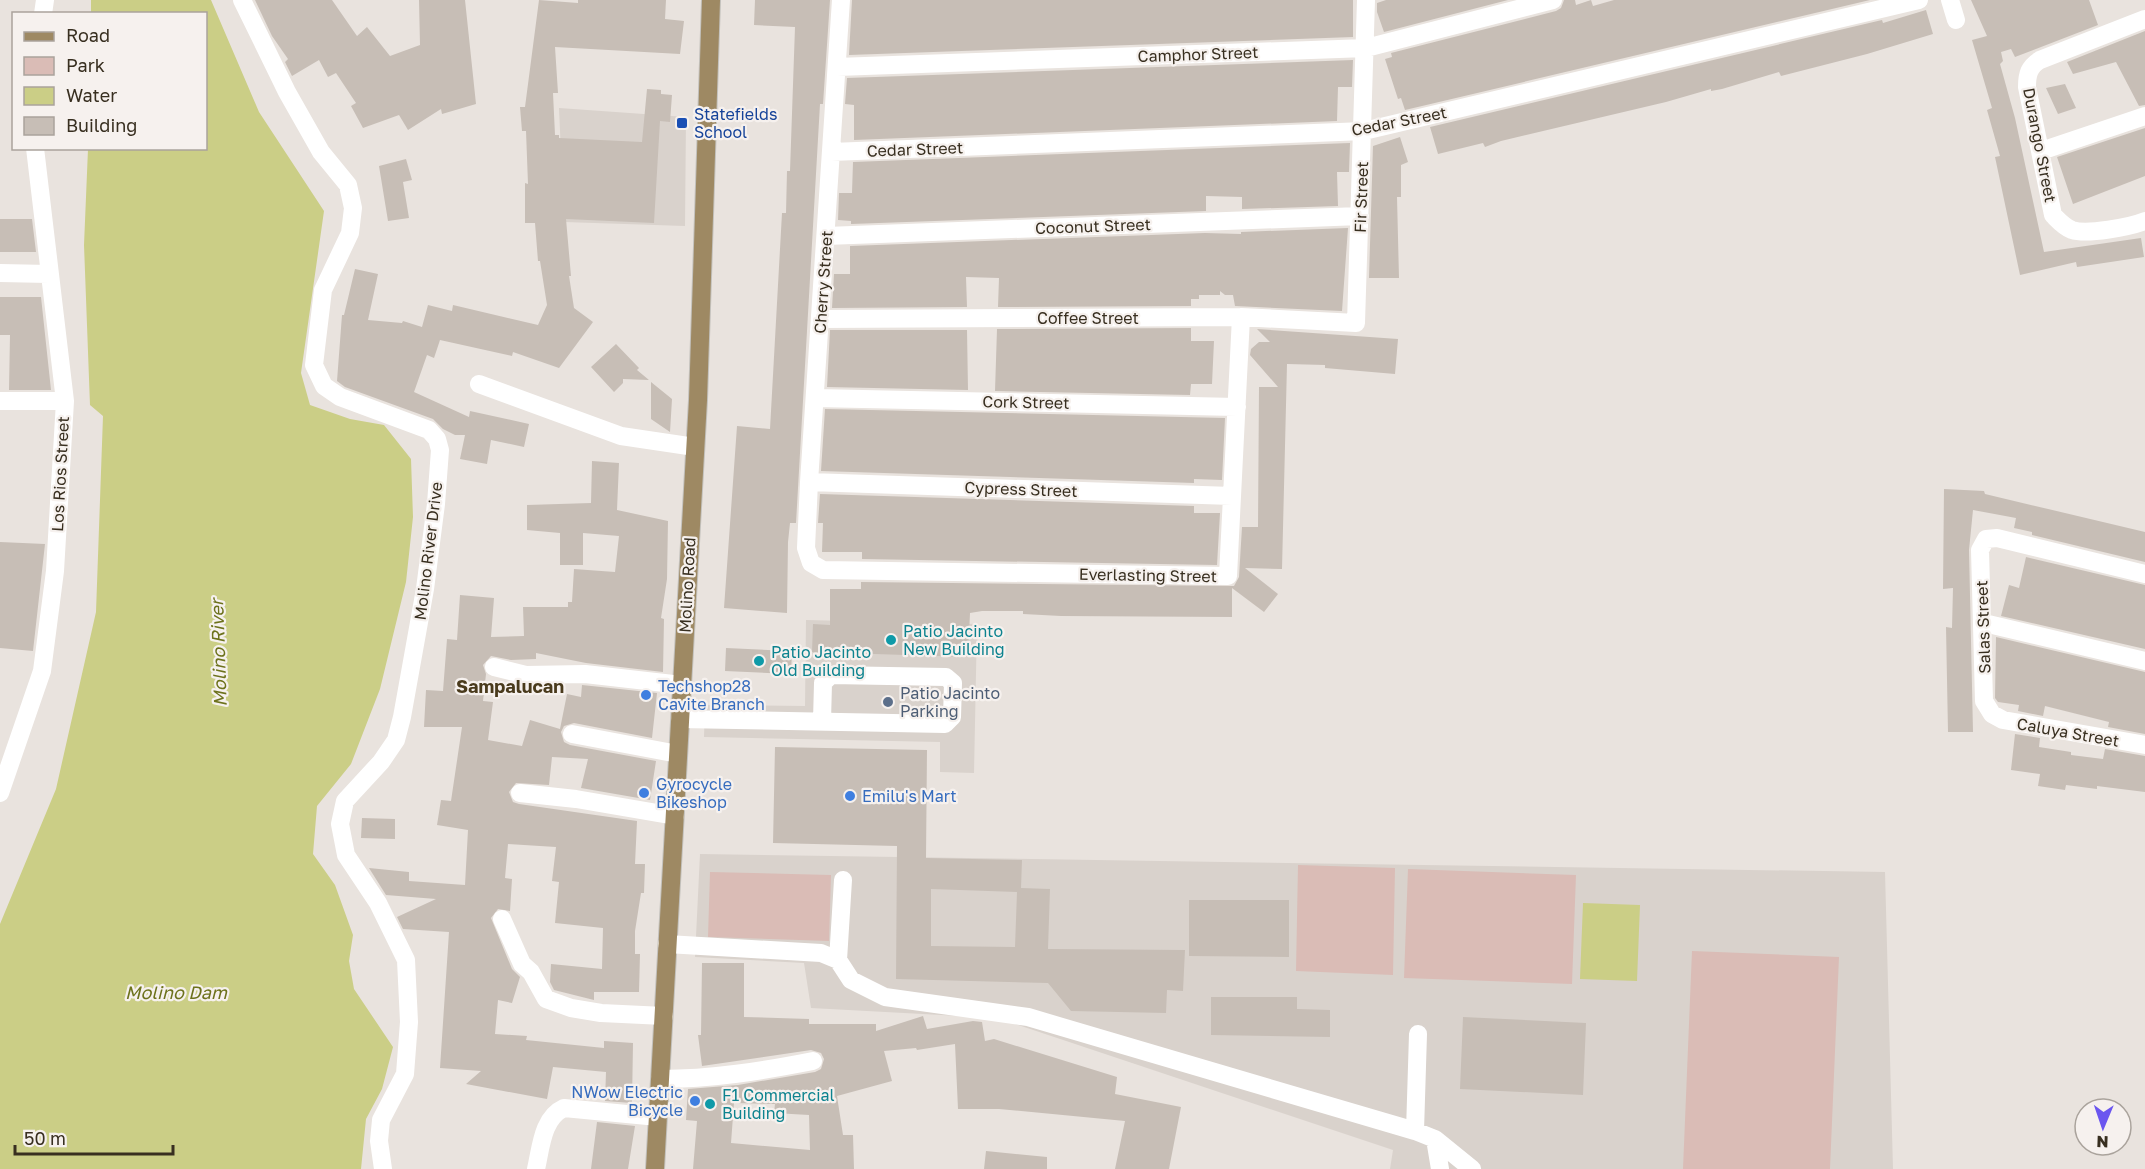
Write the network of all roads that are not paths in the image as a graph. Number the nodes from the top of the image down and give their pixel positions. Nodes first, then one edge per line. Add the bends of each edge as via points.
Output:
1 (242, 0) edge
2 (711, 0) edge
3 (841, 0) edge
4 (1366, 0) edge
5 (1552, 0) edge
6 (1919, 0) edge
7 (1950, 0) edge
8 (2145, 19) edge
9 (1956, 20) dead end
10 (1366, 48) junction
11 (837, 67) junction
12 (2145, 116) edge
13 (1364, 131) junction
14 (35, 150) edge
15 (2041, 151) junction
16 (831, 152) junction
17 (1360, 216) junction
18 (2145, 221) edge
19 (826, 236) junction
20 (0, 273) edge
21 (49, 274) junction
22 (1242, 317) junction
23 (820, 320) junction
24 (1356, 323) joint
25 (480, 384) dead end
26 (815, 398) junction
27 (64, 401) junction
28 (0, 402) edge
29 (1237, 407) junction
30 (695, 447) junction
31 (810, 482) junction
32 (1232, 496) junction
33 (811, 563) joint
34 (2145, 574) edge
35 (1984, 623) junction
36 (2145, 661) edge
37 (494, 667) dead end
38 (682, 685) junction
39 (1992, 714) joint
40 (680, 719) junction
41 (822, 722) junction
42 (572, 734) dead end
43 (2145, 745) edge
44 (678, 754) junction
45 (1, 789) edge
46 (520, 792) dead end
47 (675, 816) junction
48 (843, 880) dead end
49 (502, 919) dead end
50 (667, 944) junction
51 (838, 960) junction
52 (664, 1016) junction
53 (1419, 1034) dead end
54 (813, 1061) dead end
55 (660, 1078) junction
56 (658, 1117) junction
57 (1415, 1131) junction
58 (1435, 1139) junction
59 (383, 1169) edge
60 (536, 1169) edge
61 (655, 1169) edge
62 (1440, 1169) edge
63 (1472, 1169) edge

1 - 59 street, Molino River Drive via 287,92 316,142 348,185 352,208 350,233 323,290 314,365 324,386 340,397 429,430 440,450 425,589 396,740 345,801 340,824 346,855 378,903 406,960 409,1023 405,1074 381,1120
2 - 30 main road, Molino Road
3 - 11 street, Cherry Street
4 - 10 street, Fir Street
5 - 10 street, Camphor Street
6 - 13 street, Cedar Street
7 - 9 street
8 - 15 street, Durango Street via 2031,65 2027,87
10 - 11 street, Camphor Street
10 - 13 street, Fir Street
11 - 16 street, Cherry Street
12 - 15 street
13 - 16 street, Cedar Street
13 - 17 street, Fir Street
14 - 21 street, Los Rios Street
15 - 18 street, Durango Street via 2053,215 2062,225 2086,231
16 - 19 street, Cherry Street
17 - 19 street, Coconut Street
17 - 24 street, Fir Street
19 - 23 street, Cherry Street
20 - 21 street
21 - 27 street, Los Rios Street
22 - 23 street, Coffee Street
22 - 24 street, Coffee Street
22 - 29 street, Everlasting Street
23 - 26 street, Cherry Street
25 - 30 street via 621,436
26 - 29 street, Cork Street
26 - 31 street, Cherry Street
27 - 28 street
27 - 45 street, Los Rios Street via 55,571 42,671
29 - 32 street, Everlasting Street
30 - 38 main road, Molino Road
31 - 32 street, Cypress Street
31 - 33 street, Cherry Street via 806,548
32 - 33 street, Everlasting Street via 1228,576 824,570
34 - 35 street, Salas Street via 1997,538 1986,539 1980,550
35 - 36 street
35 - 39 street, Salas Street via 1984,701
37 - 38 street via 526,675 585,674
38 - 40 main road, Molino Road
39 - 43 street, Caluya Street via 2003,720
40 - 41 street
40 - 44 main road, Molino Road
41 - 41 street via 945,724 952,717 953,683 946,677 831,675 823,683
42 - 44 street
44 - 47 main road, Molino Road
46 - 47 street
47 - 50 main road, Molino Road
48 - 51 street
49 - 52 street via 522,964 546,999 600,1013
50 - 51 street via 821,952
50 - 52 main road, Molino Road
51 - 57 street via 851,981 885,997 1028,1017
52 - 55 main road, Molino Road
53 - 57 street
54 - 55 street via 746,1074
55 - 56 main road, Molino Road
56 - 60 street via 564,1108 548,1121
56 - 61 main road, Molino Road
57 - 58 street
58 - 62 street
58 - 63 street

